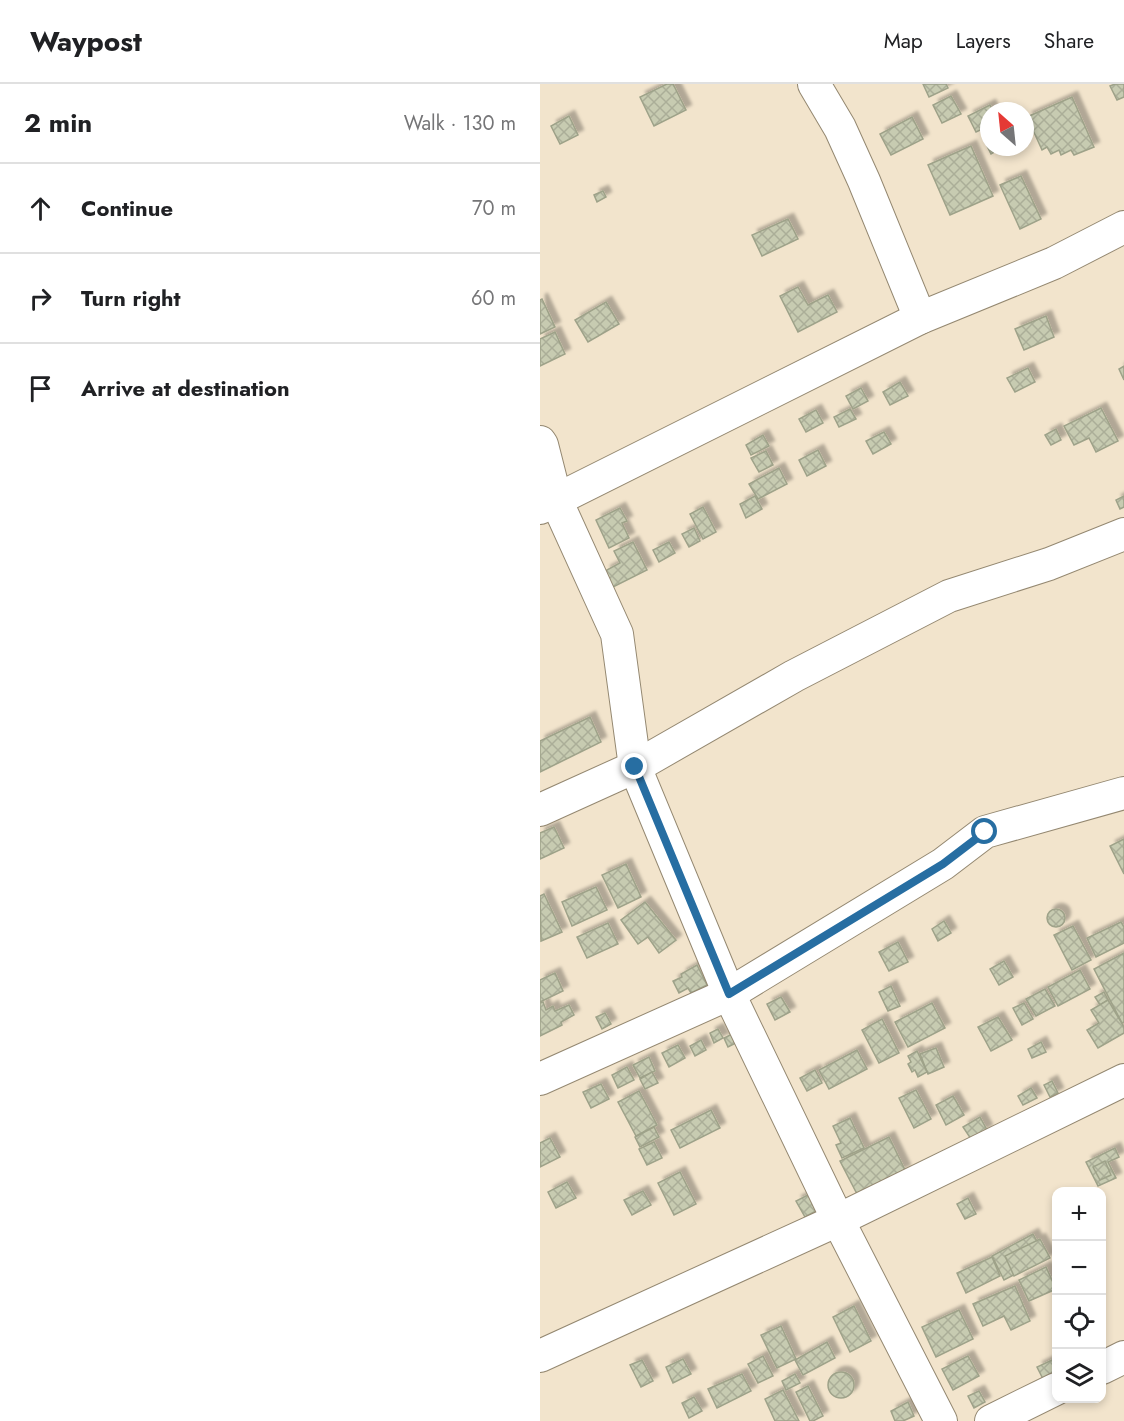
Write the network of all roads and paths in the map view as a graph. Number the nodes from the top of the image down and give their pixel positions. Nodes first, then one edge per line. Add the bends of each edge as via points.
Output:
1 (814, 84) edge
2 (1124, 228) edge
3 (920, 318) junction
4 (540, 442) edge
5 (548, 504) edge
6 (1124, 534) edge
7 (635, 767) junction
8 (1124, 793) edge
9 (540, 810) edge
10 (729, 994) junction
11 (540, 1079) edge
12 (1124, 1080) edge
13 (838, 1220) junction
14 (540, 1356) edge
15 (1124, 1357) edge
16 (1106, 1366) edge
17 (1052, 1391) edge
18 (941, 1421) edge
19 (991, 1421) edge

1 - 3 street via 840,128
2 - 3 street via 1054,263
3 - 5 street
4 - 5 street
5 - 7 street via 617,634
6 - 7 street via 1049,564 950,596 794,676
7 - 9 street
7 - 10 street
8 - 10 street via 985,832 943,864
10 - 11 street
10 - 13 street
12 - 13 street
13 - 14 street
13 - 18 street
15 - 16 street
17 - 19 street

